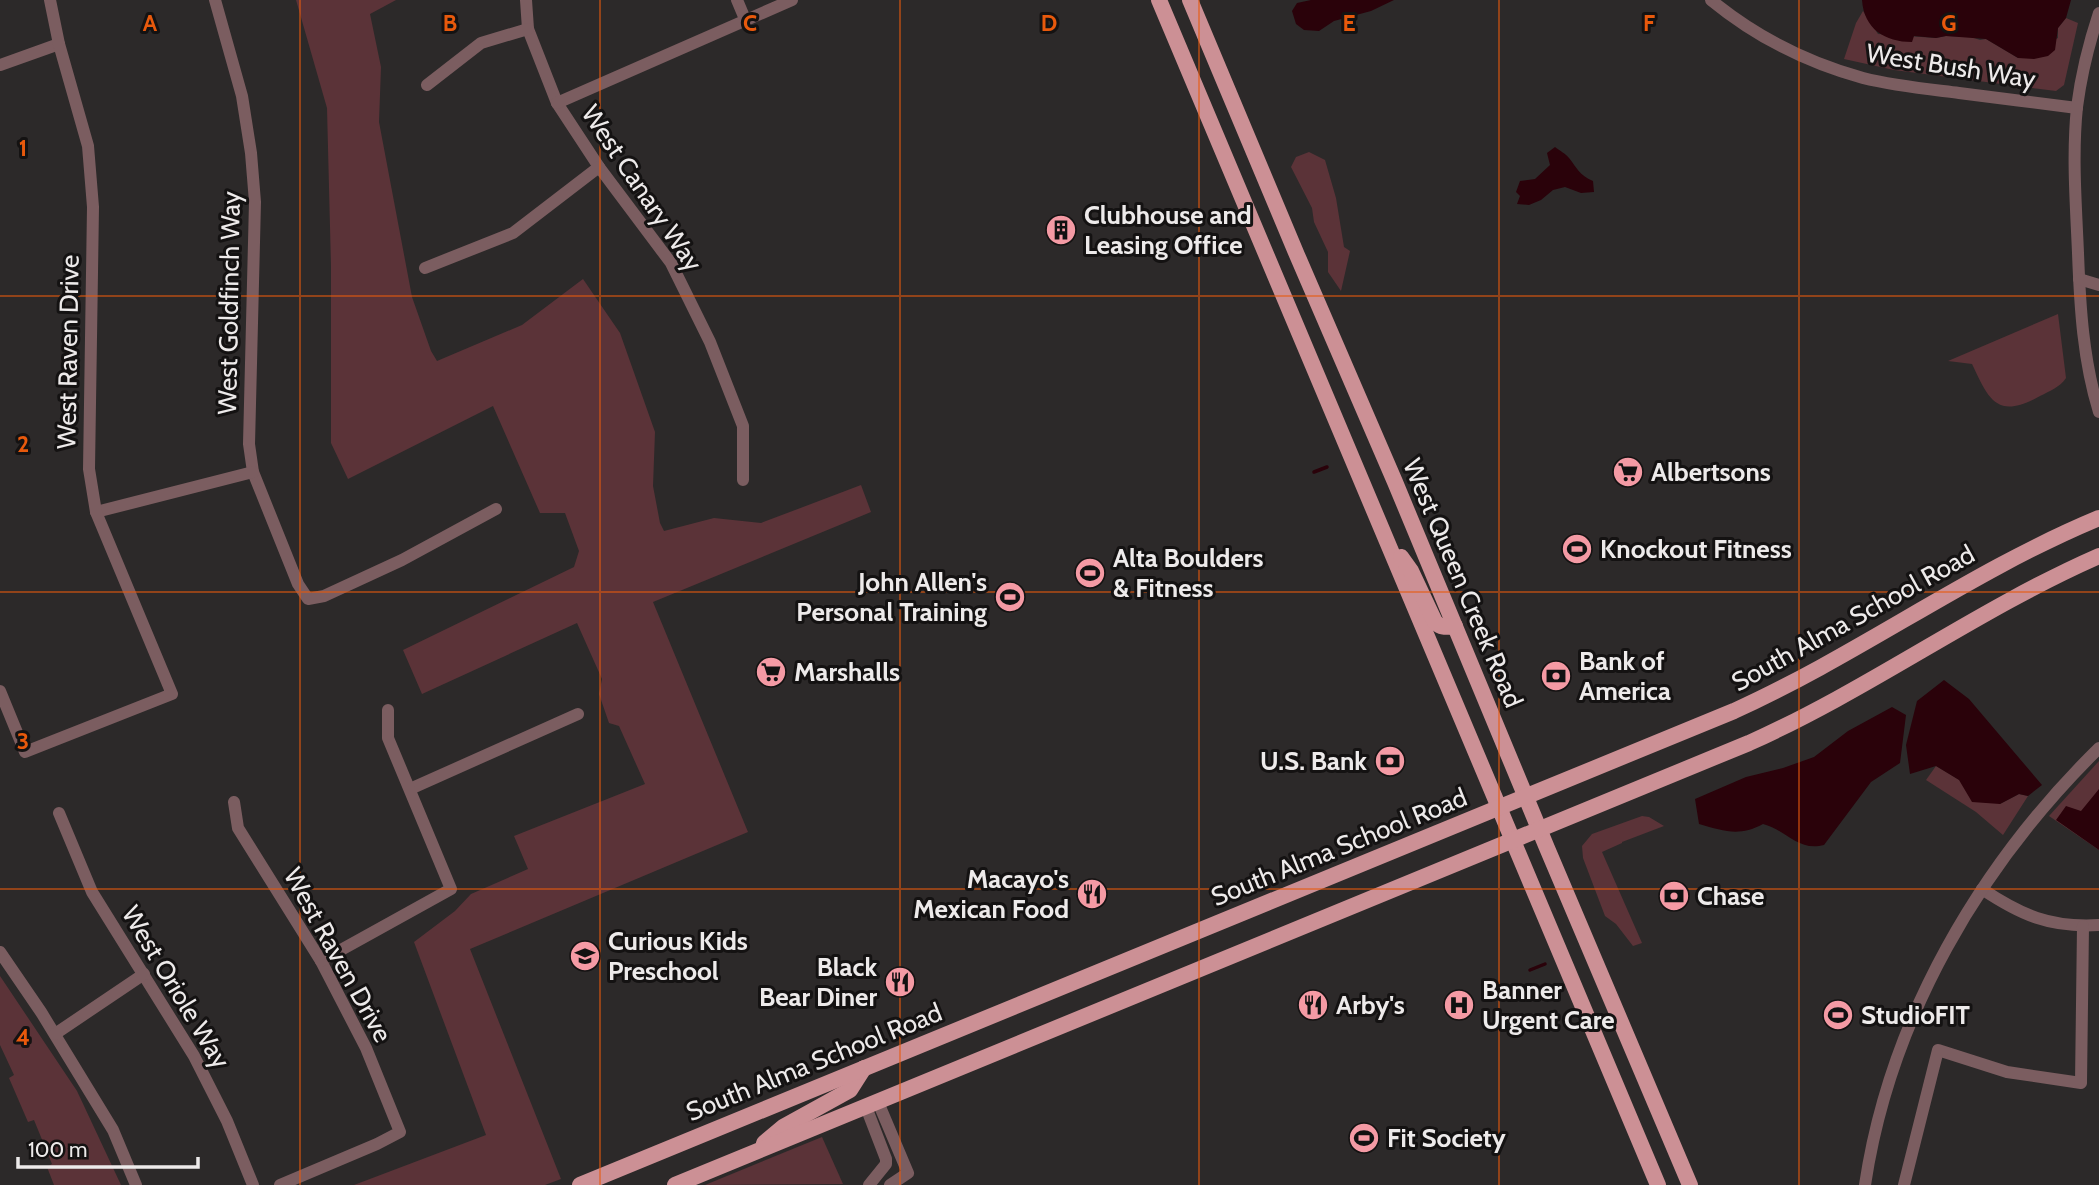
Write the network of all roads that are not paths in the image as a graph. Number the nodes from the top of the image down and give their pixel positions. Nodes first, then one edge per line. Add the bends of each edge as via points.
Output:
1 (50, 0) edge
2 (215, 0) edge
3 (526, 0) edge
4 (737, 0) edge
5 (792, 0) edge
6 (1159, 0) edge
7 (1190, 0) edge
8 (1711, 0) edge
9 (2099, 13) edge
10 (745, 19) junction
11 (528, 29) junction
12 (59, 44) junction
13 (0, 65) edge
14 (427, 85) dead end
15 (557, 103) junction
16 (2077, 108) junction
17 (599, 167) junction
18 (425, 268) dead end
19 (2099, 275) edge
20 (2079, 279) junction
21 (2099, 285) edge
22 (2099, 412) edge
23 (253, 472) junction
24 (743, 480) dead end
25 (496, 509) dead end
26 (96, 512) junction
27 (2099, 518) edge
28 (1379, 523) junction
29 (2099, 556) edge
30 (1455, 626) junction
31 (0, 691) edge
32 (388, 710) dead end
33 (578, 714) dead end
34 (2099, 748) edge
35 (410, 789) junction
36 (1526, 797) junction
37 (234, 802) dead end
38 (1499, 809) junction
39 (59, 813) dead end
40 (1539, 830) junction
41 (1513, 841) junction
42 (1982, 889) junction
43 (2099, 925) edge
44 (2083, 926) junction
45 (0, 952) edge
46 (321, 961) junction
47 (144, 974) junction
48 (55, 1034) junction
49 (864, 1068) junction
50 (872, 1104) junction
51 (747, 1156) junction
52 (136, 1185) edge
53 (253, 1185) edge
54 (280, 1185) edge
55 (580, 1185) edge
56 (675, 1185) edge
57 (869, 1185) edge
58 (890, 1185) edge
59 (1658, 1185) edge
60 (1690, 1185) edge
61 (1865, 1185) edge
62 (1904, 1185) edge

1 - 12 street, West Raven Drive
2 - 23 street, West Goldfinch Way via 242,96 255,202 249,444
3 - 11 street, West Canary Way
4 - 10 street
5 - 10 street
6 - 28 main road, West Queen Creek Road
7 - 30 main road, West Queen Creek Road
8 - 16 street, West Bush Way via 1788,49 1862,77
9 - 16 street
10 - 15 street
11 - 14 street via 481,43
11 - 15 street, West Canary Way
12 - 13 street
12 - 26 street, West Raven Drive via 88,146 93,206 89,469
15 - 17 street, West Canary Way
16 - 20 street
17 - 18 street via 513,233
17 - 24 street, West Canary Way via 671,263 710,342 743,426
19 - 20 street
20 - 21 street
20 - 22 street via 2085,355
23 - 25 street, West Goldfinch Way via 308,599 402,560
23 - 26 street
26 - 31 street, West Raven Drive via 172,694 25,751
27 - 36 main road, South Alma School Road via 2001,564 1758,701
28 - 30 main road via 1411,571 1435,622
28 - 38 main road, West Queen Creek Road
29 - 40 main road via 2029,590 1775,732
30 - 36 main road, West Queen Creek Road
32 - 35 street via 388,738
33 - 35 street
34 - 42 street via 2044,805
35 - 46 street via 451,888
36 - 38 main road, South Alma School Road
36 - 40 main road, West Queen Creek Road
37 - 46 street, West Raven Drive via 238,828
38 - 41 main road, West Queen Creek Road
38 - 49 main road, South Alma School Road
39 - 47 street, West Oriole Way via 92,892
40 - 41 main road
40 - 60 main road, West Queen Creek Road
41 - 50 main road
41 - 59 main road, West Queen Creek Road
42 - 44 street via 2032,917
42 - 61 street via 1941,958 1900,1051
43 - 44 street
44 - 62 street via 2081,1083 2007,1072 1938,1050
45 - 48 street
46 - 54 street, West Raven Drive via 366,1048 400,1132
47 - 48 street
47 - 53 street, West Oriole Way via 194,1056
48 - 52 street via 113,1130
49 - 51 main road via 850,1090 783,1127
49 - 55 main road, South Alma School Road
50 - 51 main road
50 - 57 street via 886,1164
50 - 58 street via 908,1173
51 - 56 main road

